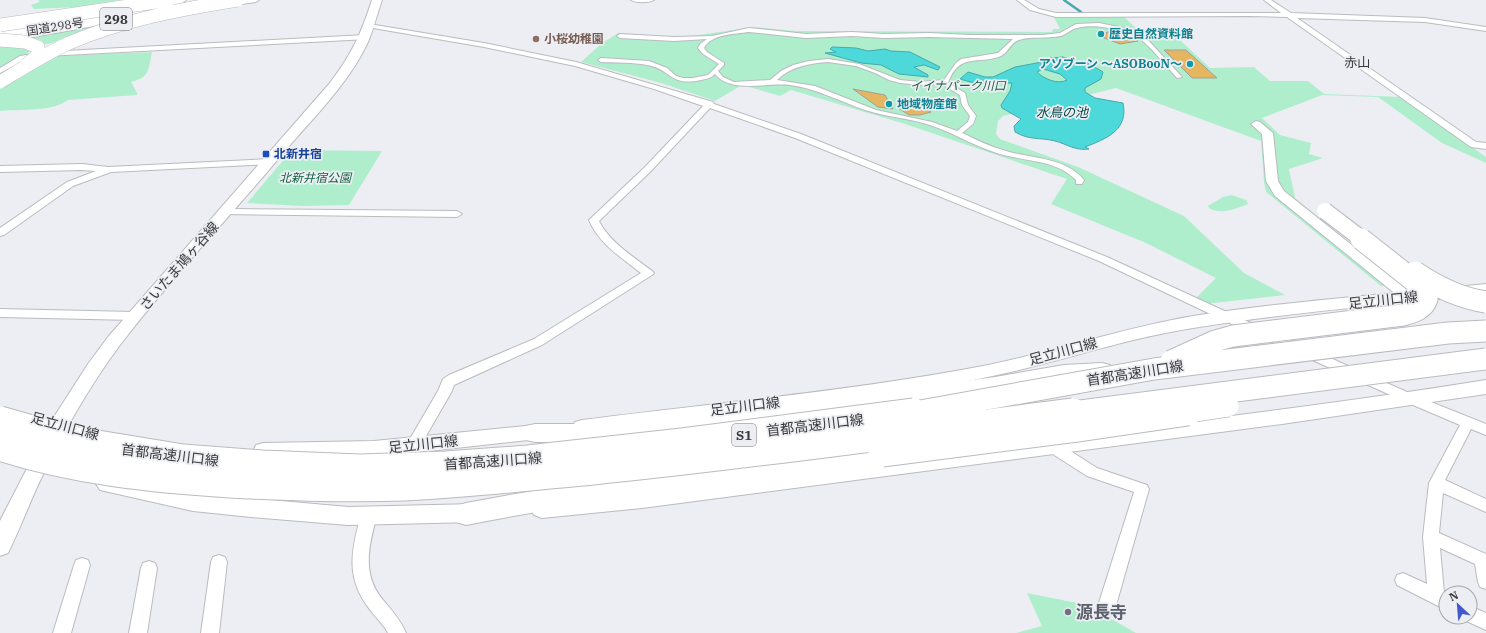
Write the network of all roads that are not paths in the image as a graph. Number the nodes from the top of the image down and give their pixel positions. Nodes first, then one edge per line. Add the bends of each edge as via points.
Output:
1 (132, 0) edge
2 (148, 0) edge
3 (169, 0) edge
4 (214, 0) edge
5 (229, 0) edge
6 (232, 0) edge
7 (238, 0) edge
8 (256, 0) edge
9 (377, 0) edge
10 (634, 0) edge
11 (650, 0) edge
12 (1020, 0) edge
13 (1267, 0) edge
14 (187, 3) edge
15 (123, 9) junction
16 (16, 16) junction
17 (1289, 16) junction
18 (0, 18) edge
19 (0, 25) edge
20 (1486, 29) edge
21 (367, 31) junction
22 (0, 34) edge
23 (620, 36) dead end
24 (1029, 36) junction
25 (713, 37) junction
26 (0, 40) edge
27 (46, 54) junction
28 (601, 60) dead end
29 (0, 72) edge
30 (716, 72) junction
31 (0, 76) edge
32 (1179, 77) dead end
33 (946, 81) junction
34 (0, 82) edge
35 (772, 82) junction
36 (710, 104) junction
37 (1256, 124) dead end
38 (959, 133) junction
39 (1474, 145) junction
40 (1486, 146) edge
41 (1486, 155) edge
42 (270, 162) junction
43 (0, 169) edge
44 (110, 169) junction
45 (1079, 182) dead end
46 (226, 212) junction
47 (457, 214) dead end
48 (0, 233) edge
49 (1486, 289) edge
50 (1408, 297) junction
51 (1486, 302) edge
52 (0, 314) edge
53 (134, 316) junction
54 (1227, 317) junction
55 (1486, 331) edge
56 (1486, 359) edge
57 (1486, 368) edge
58 (1154, 369) junction
59 (1486, 387) edge
60 (1411, 399) junction
61 (0, 408) edge
62 (0, 420) edge
63 (1468, 422) junction
64 (58, 425) junction
65 (1486, 430) edge
66 (535, 433) junction
67 (414, 444) junction
68 (0, 447) edge
69 (1052, 447) junction
70 (0, 460) edge
71 (35, 471) junction
72 (1436, 483) junction
73 (1486, 506) edge
74 (466, 514) junction
75 (369, 515) junction
76 (1431, 537) junction
77 (0, 546) edge
78 (1484, 561) edge
79 (219, 562) dead end
80 (82, 565) dead end
81 (149, 568) dead end
82 (1402, 580) dead end
83 (1486, 582) edge
84 (1439, 585) edge
85 (1438, 598) edge
86 (1106, 609) dead end
87 (62, 633) edge
88 (138, 633) edge
89 (210, 633) edge
90 (397, 633) edge

1 - 18 street
2 - 16 highway
3 - 19 highway, bridge
4 - 22 highway
5 - 22 highway, 国道298号 / 298
6 - 26 highway, 298
7 - 14 highway, bridge
8 - 27 street via 192,10 129,24 81,38
9 - 21 main road, さいたま鳩ヶ谷線
10 - 11 street
12 - 17 street via 1031,10 1056,15
13 - 17 street
14 - 15 highway, 国道298号 / 298
14 - 19 highway
14 - 29 highway, bridge via 74,38 32,55
14 - 34 highway, bridge via 82,38 41,57
15 - 16 highway, 298
15 - 19 highway, 国道298号 / 298
16 - 19 highway
17 - 20 street via 1425,20
17 - 39 street
21 - 27 street
21 - 36 street via 381,27 576,64 657,86
21 - 42 main road, さいたま鳩ヶ谷線 via 338,81
23 - 25 street via 674,39
24 - 25 street via 806,36 749,30
24 - 32 street via 1055,36 1082,26 1099,25 1122,29 1147,42
24 - 33 street via 1012,40 1005,51 998,55 958,62
25 - 30 street via 701,48 722,64
26 - 31 highway, bridge via 31,43 39,50 33,61
27 - 29 street via 23,58
28 - 30 street via 649,63 682,80 705,78
30 - 35 street via 722,79 737,84
33 - 35 street via 931,84 905,82 888,78 861,66 823,60 793,68
33 - 38 street via 945,84 963,94 965,105 973,116 971,123
35 - 38 street via 820,88 874,111 928,122
36 - 54 street via 798,136 1103,259
36 - 67 street via 648,169 594,220 595,226 603,235 648,273 538,342 448,382
37 - 50 street via 1267,133 1272,180 1279,193
38 - 45 street via 1003,153 1067,170 1077,176
39 - 40 street
39 - 41 street
42 - 44 street
42 - 46 main road, さいたま鳩ヶ谷線
43 - 44 street
44 - 48 street via 70,184
46 - 47 street
46 - 53 main road, さいたま鳩ヶ谷線
49 - 50 main road, 足立川口線
50 - 54 main road, 足立川口線
51 - 58 highway, bridge via 1465,299 1429,282 1349,222 1330,211 1418,284 1427,299 1425,305 1418,311 1403,316 1233,336 1215,341
52 - 53 street
53 - 64 main road, さいたま鳩ヶ谷線
54 - 60 street
54 - 66 main road, 足立川口線 via 1142,331 958,377
55 - 58 highway, 首都高速川口線 / S1, bridge via 1448,333
56 - 68 highway, 首都高速川口線 / S1, bridge via 681,462 404,487 311,488 184,481 65,464
57 - 74 highway, bridge via 1101,424 611,487
58 - 62 highway, 首都高速川口線 / S1, bridge via 908,413 682,442 446,465 360,468 183,458 67,439
58 - 66 highway, bridge via 1064,373 686,428 619,433
59 - 60 main road
60 - 63 street
60 - 69 main road
61 - 64 main road, 足立川口線
63 - 65 street
63 - 72 street
64 - 67 main road, 足立川口線 via 117,439 194,448 291,451 374,449
64 - 71 main road, さいたま鳩ヶ谷線
66 - 67 main road, 足立川口線
69 - 74 main road via 602,504
69 - 86 street via 1092,472 1142,489
70 - 71 main road
71 - 75 main road via 193,502 348,516
71 - 77 main road, さいたま鳩ヶ谷線
72 - 73 street
72 - 76 street
74 - 75 main road
75 - 90 street via 358,563 370,596
76 - 78 street
76 - 84 street
78 - 83 street
79 - 89 street
80 - 87 street
81 - 88 street
82 - 85 street

